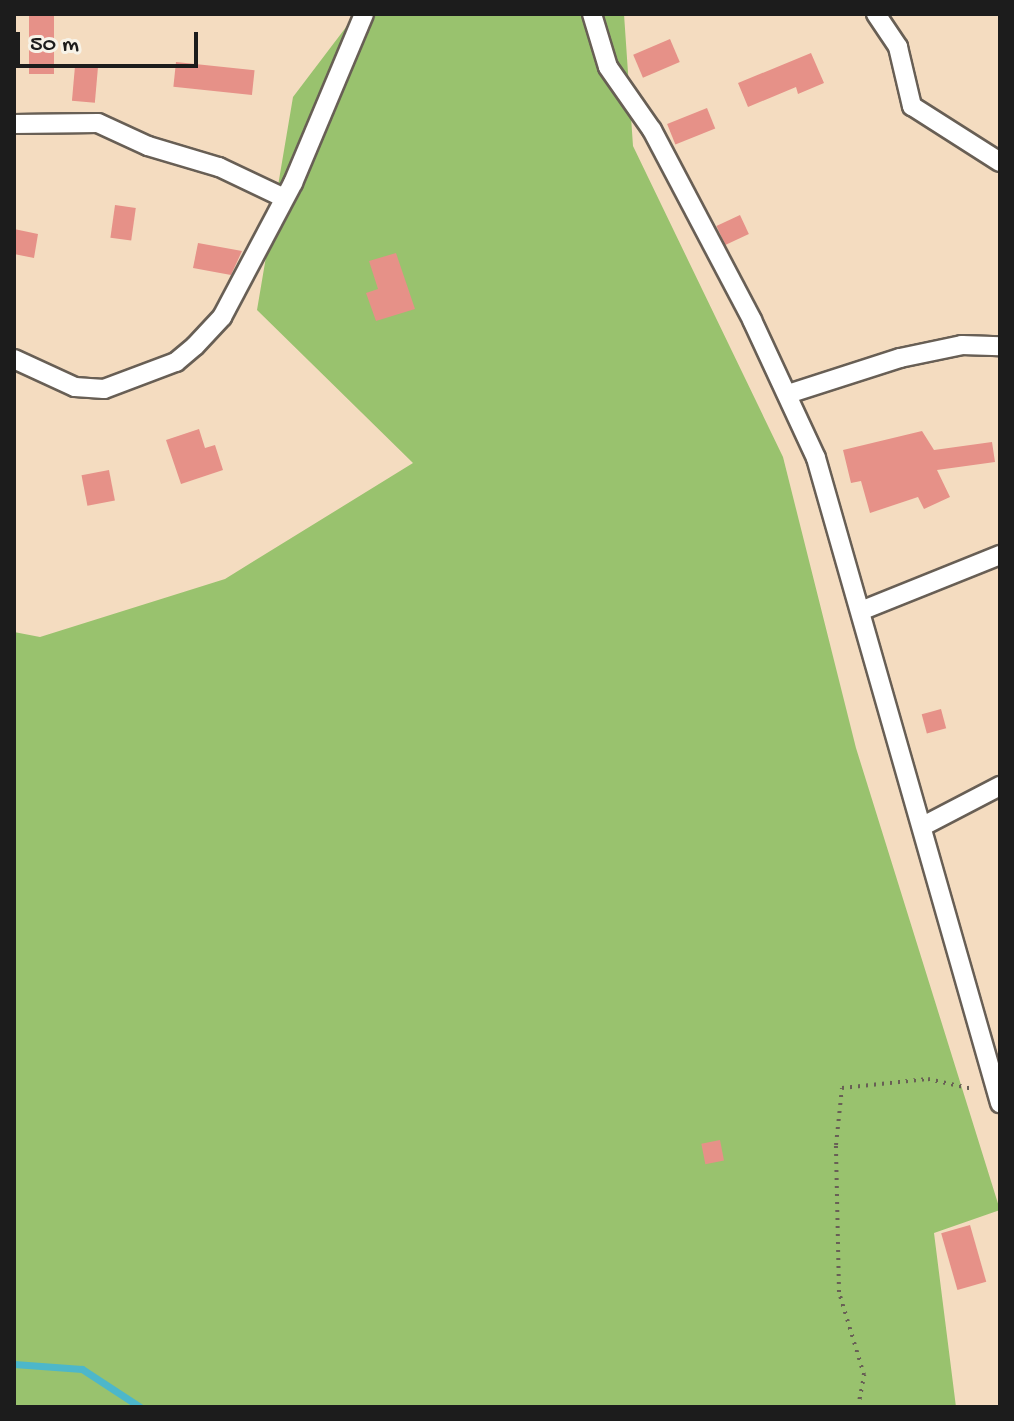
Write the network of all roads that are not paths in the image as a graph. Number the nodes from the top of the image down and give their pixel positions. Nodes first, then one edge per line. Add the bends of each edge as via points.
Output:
1 (364, 14) edge
2 (592, 14) edge
3 (876, 14) edge
4 (14, 124) edge
5 (1000, 162) edge
6 (284, 198) junction
7 (1000, 346) edge
8 (14, 359) edge
9 (788, 394) junction
10 (1000, 555) edge
11 (863, 610) junction
12 (1000, 786) edge
13 (925, 825) junction
14 (998, 1098) edge

1 - 6 street
2 - 9 street via 608,67 652,130
3 - 5 street via 898,47 912,106
4 - 6 street via 98,123 148,146 219,167
6 - 8 street via 222,317 176,362 104,389 75,387
7 - 9 street via 962,345 900,358
9 - 11 street via 816,458
10 - 11 street
11 - 13 street
12 - 13 street
13 - 14 street via 947,931 977,1014

